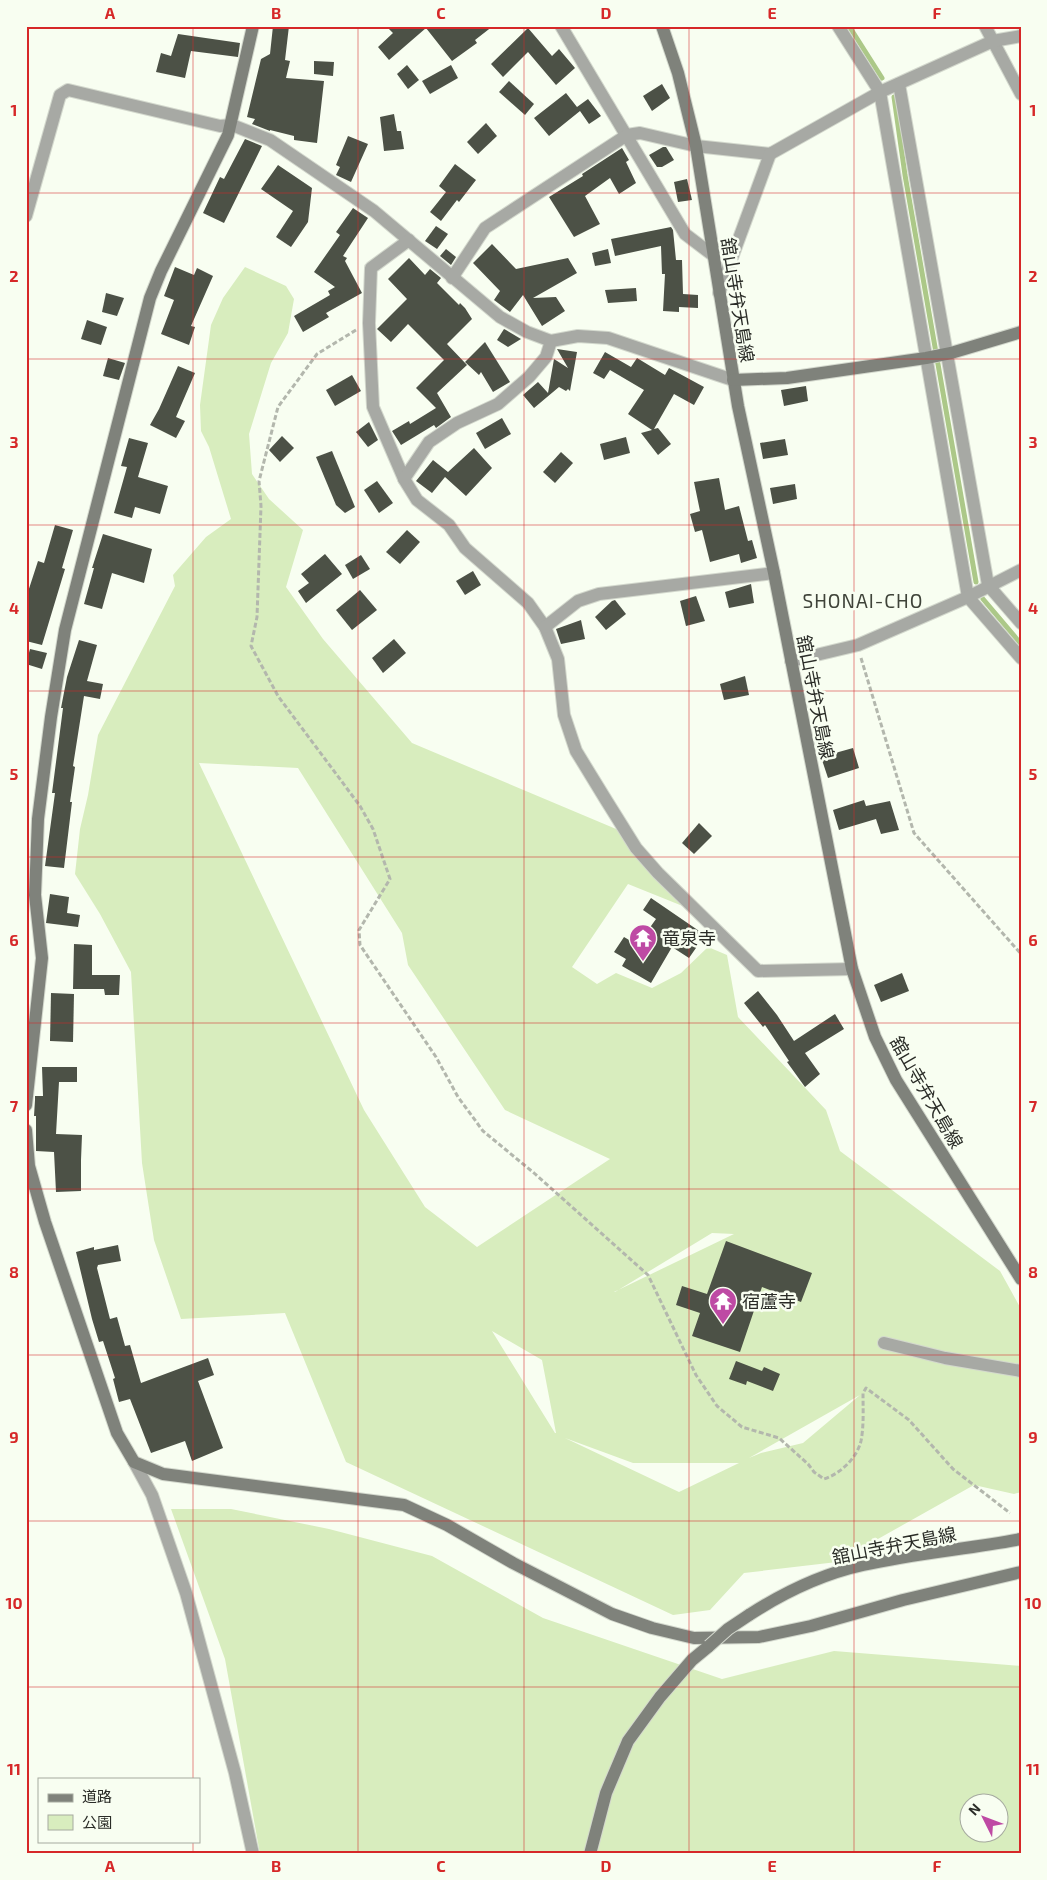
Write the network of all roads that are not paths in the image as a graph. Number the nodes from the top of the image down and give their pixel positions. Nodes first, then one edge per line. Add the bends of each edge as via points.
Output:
1 (253, 26) edge
2 (560, 26) edge
3 (662, 26) edge
4 (838, 26) edge
5 (985, 26) edge
6 (1021, 36) edge
7 (993, 41) junction
8 (899, 84) junction
9 (880, 92) junction
10 (1021, 94) edge
11 (232, 125) junction
12 (627, 135) junction
13 (696, 146) junction
14 (770, 154) junction
15 (26, 216) edge
16 (409, 240) junction
17 (714, 256) junction
18 (452, 278) junction
19 (719, 293) junction
20 (1021, 332) edge
21 (551, 341) junction
22 (937, 356) junction
23 (733, 380) junction
24 (404, 479) junction
25 (1021, 570) edge
26 (774, 573) junction
27 (988, 585) junction
28 (968, 597) junction
29 (1021, 623) edge
30 (545, 627) junction
31 (1021, 658) edge
32 (791, 661) junction
33 (852, 969) junction
34 (28, 1085) edge
35 (26, 1105) edge
36 (26, 1130) edge
37 (1021, 1279) edge
38 (884, 1344) dead end
39 (1021, 1371) edge
40 (134, 1462) junction
41 (1021, 1539) edge
42 (1021, 1572) edge
43 (253, 1854) edge
44 (590, 1854) edge

1 - 11 street
2 - 12 street
3 - 13 street, 舘山寺弁天島線 via 678,73
4 - 9 street
5 - 7 street
6 - 7 street
7 - 8 street
7 - 10 street
8 - 9 street
8 - 22 street
9 - 14 street
9 - 22 street
11 - 15 street via 220,126 68,90 60,95
11 - 16 street via 270,140 374,211
11 - 34 street via 150,298 65,630 38,819 35,895 42,958
12 - 13 street via 640,133
12 - 17 street via 685,234
12 - 18 street via 485,228
13 - 14 street
13 - 17 street, 舘山寺弁天島線
14 - 19 street
16 - 18 street
16 - 24 street via 371,268 369,323 373,407
17 - 19 street, 舘山寺弁天島線
18 - 21 street via 500,317
19 - 23 street, 舘山寺弁天島線
20 - 22 street
21 - 23 street via 578,336 608,338
21 - 24 street via 546,357 528,378 498,404 458,423 429,442
22 - 23 street via 786,378
22 - 27 street
22 - 28 street
23 - 26 street, 舘山寺弁天島線
24 - 30 street via 417,500 449,525 465,548 528,603
25 - 27 street
26 - 30 street via 599,594 578,601
26 - 32 street, 舘山寺弁天島線
27 - 28 street
27 - 29 street
28 - 31 street
28 - 32 street via 858,645
30 - 33 street via 558,659 564,715 576,751 636,848 658,873 758,971
32 - 33 street, 舘山寺弁天島線
33 - 37 street, 舘山寺弁天島線 via 872,1030 896,1080
34 - 35 street
36 - 40 street via 29,1166 45,1222 117,1433
38 - 39 street
40 - 42 street via 162,1474 404,1505 612,1614 694,1638 759,1637
40 - 43 street via 152,1495 186,1593 235,1773
41 - 44 street, 舘山寺弁天島線, bridge via 862,1565 775,1598 728,1629 692,1660 660,1696 628,1741 606,1793

